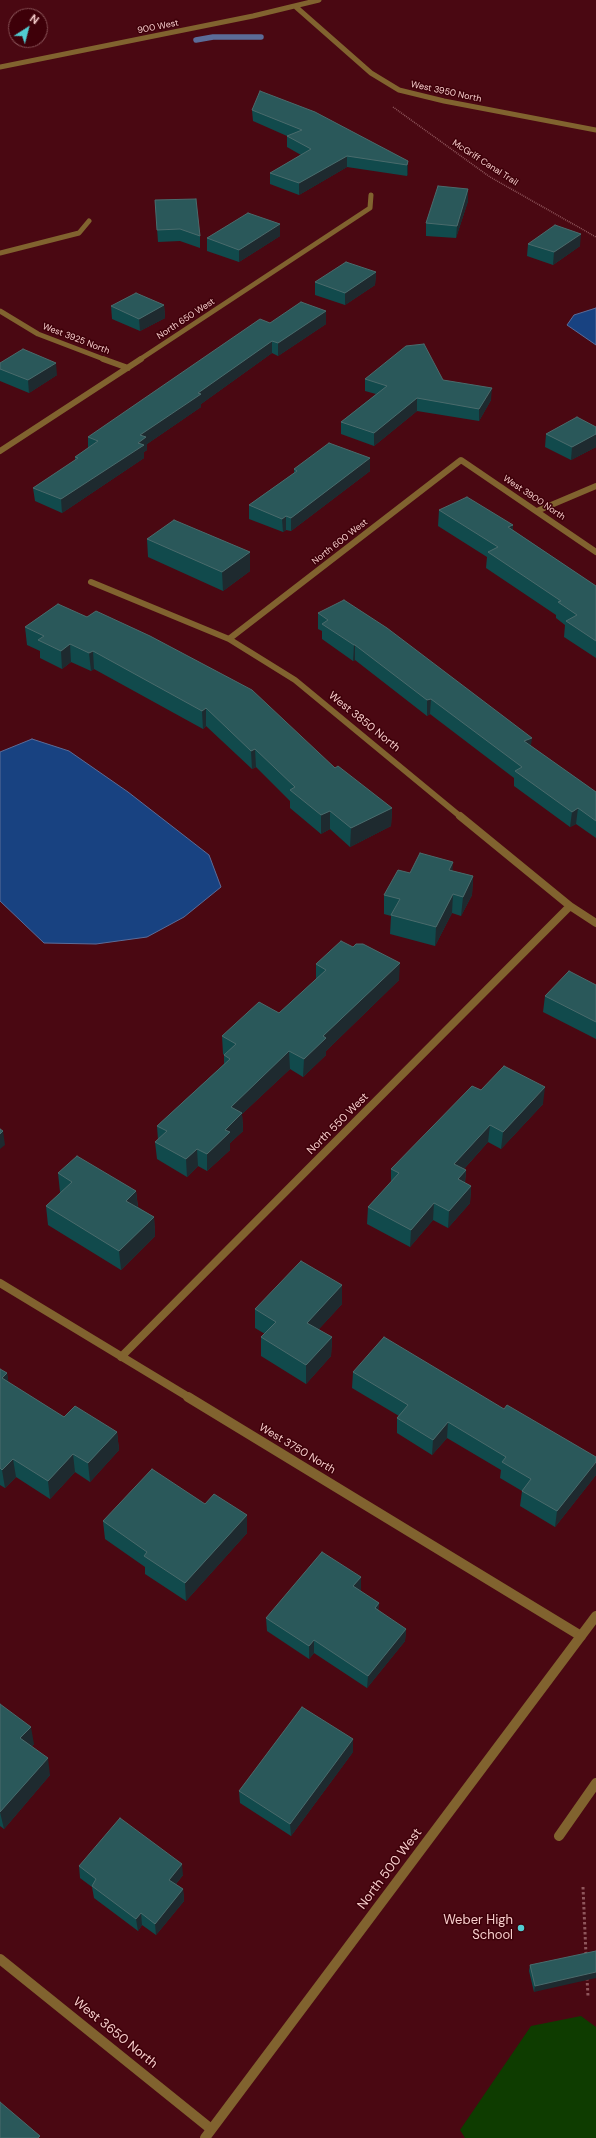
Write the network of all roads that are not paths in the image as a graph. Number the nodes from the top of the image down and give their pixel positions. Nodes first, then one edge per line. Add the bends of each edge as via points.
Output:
1 (319, 0) edge
2 (296, 7) junction
3 (0, 67) edge
4 (596, 130) edge
5 (371, 195) dead end
6 (89, 221) dead end
7 (0, 253) edge
8 (0, 311) edge
9 (128, 368) junction
10 (0, 451) edge
11 (461, 460) joint
12 (596, 486) edge
13 (537, 512) junction
14 (596, 552) edge
15 (91, 582) dead end
16 (229, 639) junction
17 (570, 906) junction
18 (596, 923) edge
19 (0, 1283) edge
20 (121, 1356) junction
21 (596, 1616) edge
22 (581, 1636) junction
23 (596, 1783) edge
24 (558, 1836) dead end
25 (0, 1959) edge
26 (208, 2133) edge

1 - 2 street, 900 West
2 - 3 street, 900 West
2 - 4 street, West 3950 North via 371,73 399,90
5 - 9 street, North 650 West via 370,208 366,211
6 - 7 street via 79,233
8 - 9 street, West 3925 North via 38,334
9 - 10 street, North 650 West
11 - 13 street, West 3900 North
11 - 16 street, North 600 West
12 - 13 street
13 - 14 street, West 3900 North
15 - 16 street, West 3850 North
16 - 17 street, West 3850 North via 295,680
17 - 18 street, West 3850 North
17 - 20 street, North 550 West
19 - 20 street, West 3750 North
20 - 22 street, West 3750 North
21 - 22 street, North 500 West
22 - 26 street, North 500 West via 469,1789
23 - 24 street
25 - 26 street, West 3650 North

